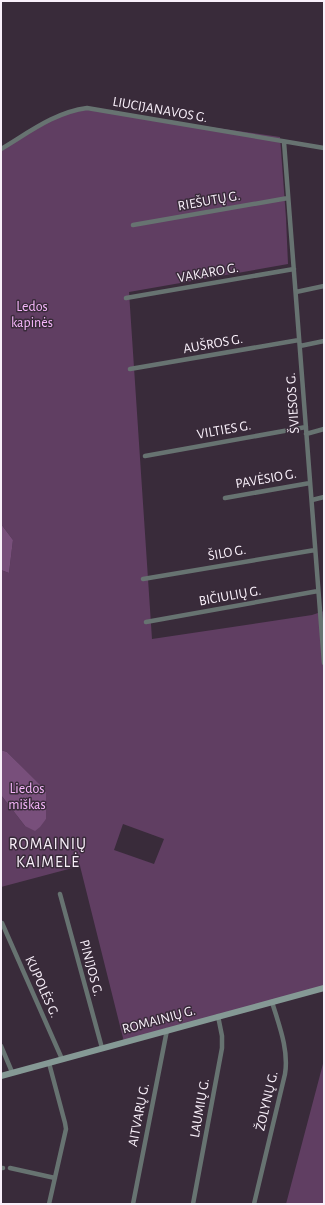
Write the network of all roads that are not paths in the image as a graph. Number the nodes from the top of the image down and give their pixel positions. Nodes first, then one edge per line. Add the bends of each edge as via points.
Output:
1 (284, 142) junction
2 (324, 148) edge
3 (1, 149) edge
4 (288, 198) junction
5 (133, 225) dead end
6 (294, 268) junction
7 (324, 286) edge
8 (296, 292) junction
9 (126, 298) dead end
10 (299, 340) junction
11 (324, 340) edge
12 (300, 346) junction
13 (130, 369) dead end
14 (306, 427) junction
15 (324, 429) edge
16 (306, 434) junction
17 (145, 456) dead end
18 (310, 483) junction
19 (324, 497) edge
20 (224, 498) dead end
21 (312, 500) junction
22 (315, 550) junction
23 (143, 579) dead end
24 (318, 591) junction
25 (146, 622) dead end
26 (324, 663) edge
27 (60, 894) dead end
28 (2, 923) dead end
29 (324, 988) edge
30 (272, 1002) junction
31 (218, 1016) junction
32 (167, 1030) junction
33 (1, 1046) edge
34 (102, 1048) junction
35 (62, 1059) junction
36 (49, 1063) junction
37 (12, 1072) junction
38 (1, 1076) edge
39 (10, 1168) dead end
40 (55, 1178) junction
41 (49, 1204) edge
42 (133, 1204) edge
43 (193, 1204) edge
44 (254, 1204) edge

1 - 2 street, LIUCIJANAVOS G.
1 - 3 street, LIUCIJANAVOS G. via 88,108 68,112 52,119
1 - 4 street, ŠVIESOS G.
4 - 5 street, RIEŠUTŲ G.
4 - 6 street, ŠVIESOS G.
6 - 8 street, ŠVIESOS G.
6 - 9 street, VAKARO G.
7 - 8 street
8 - 10 street, ŠVIESOS G.
10 - 12 street, ŠVIESOS G.
10 - 13 street, AUŠROS G.
11 - 12 street
12 - 14 street, ŠVIESOS G.
14 - 16 street, ŠVIESOS G.
14 - 17 street, VILTIES G.
15 - 16 street
16 - 18 street, ŠVIESOS G.
18 - 20 street, PAVĖSIO G.
18 - 21 street, ŠVIESOS G.
19 - 21 street
21 - 22 street, ŠVIESOS G.
22 - 23 street, ŠILO G.
22 - 24 street, ŠVIESOS G.
24 - 25 street, BIČIULIŲ G.
24 - 26 street, ŠVIESOS G.
27 - 34 street, PINIJOS G.
28 - 35 street, KUPOLĖS G.
29 - 30 main road, ROMAINIŲ G.
30 - 31 main road, ROMAINIŲ G.
30 - 44 street, ŽOLYNŲ G. via 287,1064
31 - 32 main road, ROMAINIŲ G.
31 - 43 street, LAUMIŲ G. via 222,1048
32 - 34 main road, ROMAINIŲ G.
32 - 42 street, AITVARŲ G.
33 - 37 street
34 - 35 main road, ROMAINIŲ G.
35 - 36 main road, ROMAINIŲ G.
36 - 37 main road, ROMAINIŲ G.
36 - 40 street via 66,1129
37 - 38 main road, ROMAINIŲ G.
39 - 40 street
40 - 41 street

